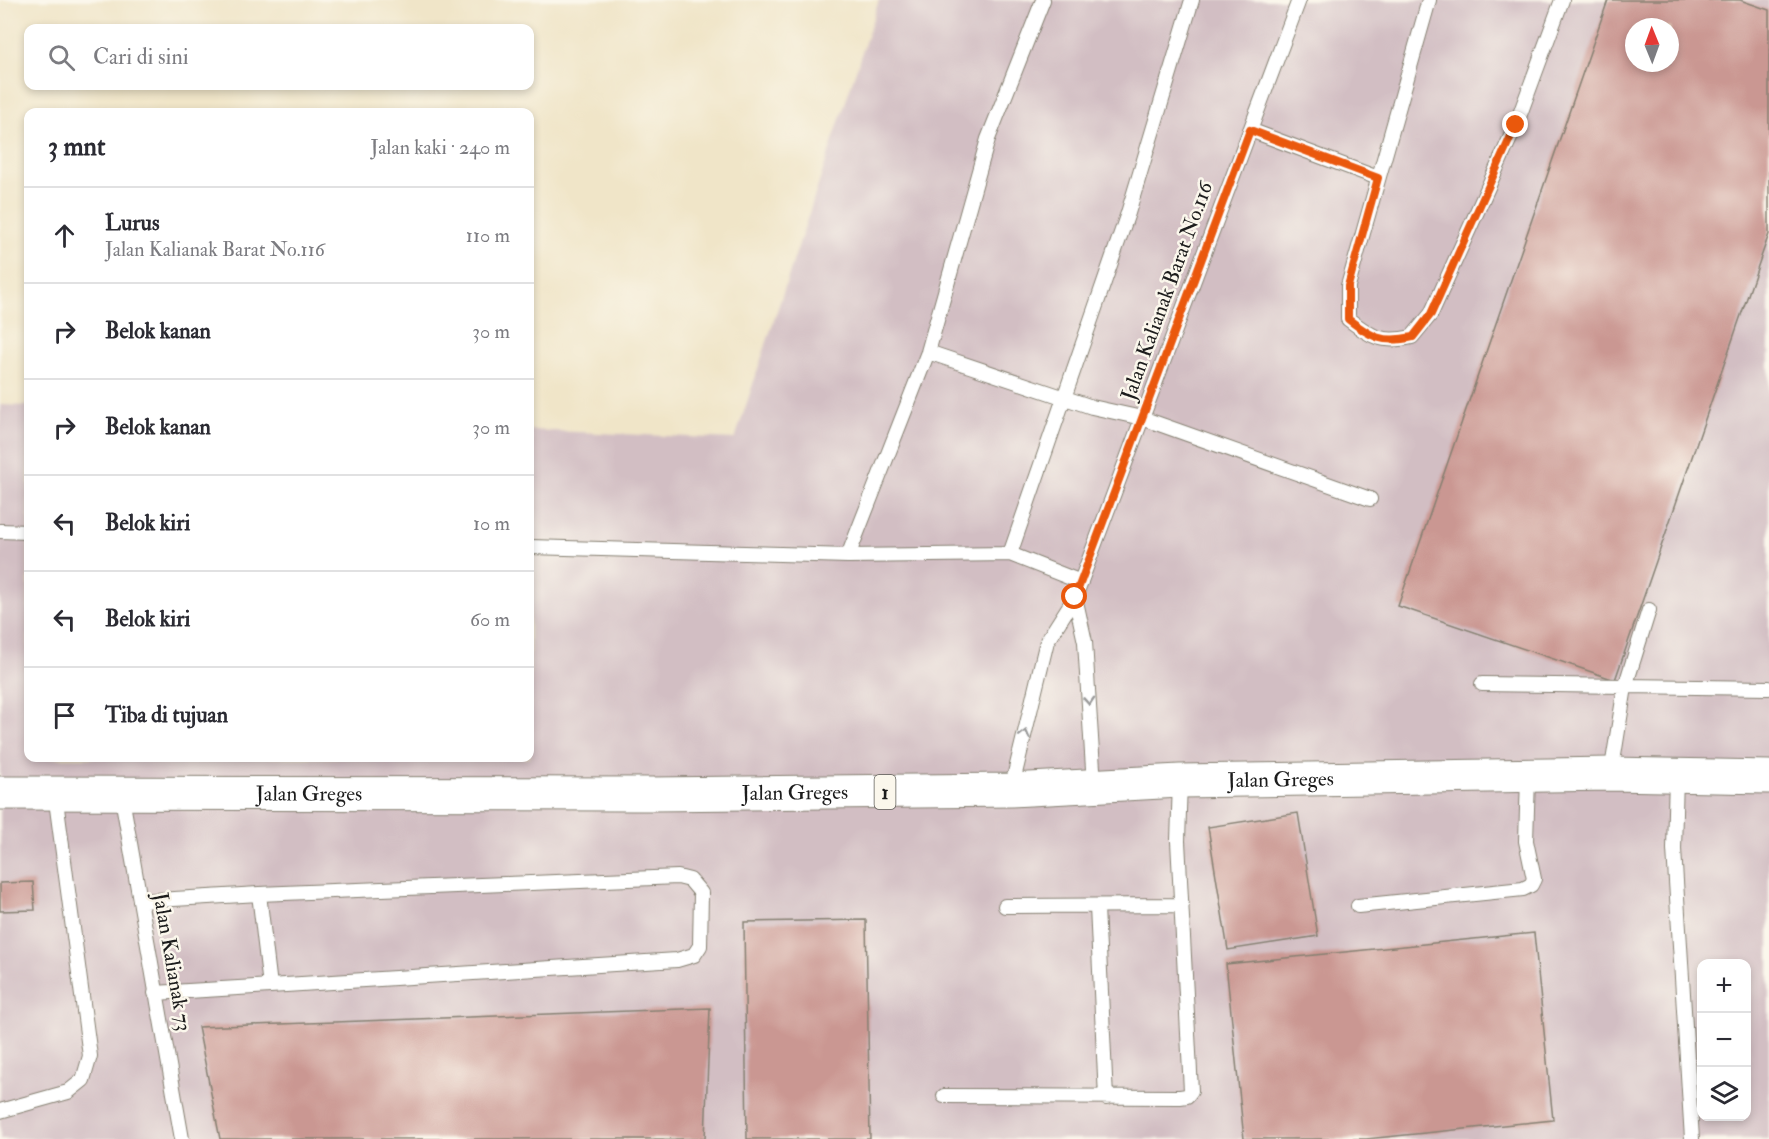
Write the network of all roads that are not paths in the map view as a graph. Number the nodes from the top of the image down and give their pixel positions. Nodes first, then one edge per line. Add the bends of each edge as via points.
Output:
1 (1043, 0) edge
2 (1192, 0) edge
3 (1299, 0) edge
4 (1429, 0) edge
5 (1562, 0) edge
6 (1250, 130) junction
7 (1378, 178) junction
8 (928, 352) junction
9 (1065, 396) junction
10 (1142, 418) junction
11 (1370, 500) dead end
12 (0, 531) edge
13 (24, 532) edge
14 (534, 547) edge
15 (1010, 554) junction
16 (848, 556) junction
17 (1081, 582) junction
18 (1075, 597) junction
19 (1649, 610) dead end
20 (1482, 684) dead end
21 (1625, 687) junction
22 (1769, 688) edge
23 (1611, 774) junction
24 (1677, 775) junction
25 (1528, 777) junction
26 (1769, 777) edge
27 (1180, 781) junction
28 (1094, 787) junction
29 (1011, 790) junction
30 (121, 792) junction
31 (0, 793) edge
32 (55, 793) junction
33 (259, 894) junction
34 (141, 901) junction
35 (1182, 905) junction
36 (1005, 906) dead end
37 (1358, 906) dead end
38 (1097, 907) junction
39 (270, 986) junction
40 (155, 993) junction
41 (944, 1096) dead end
42 (1106, 1098) junction
43 (0, 1111) edge
44 (182, 1139) edge
45 (1692, 1139) edge

1 - 8 lane via 988,139
2 - 9 lane via 1128,213
3 - 6 lane, Jalan Kalianak Barat No.116
4 - 7 lane
5 - 7 lane via 1516,125 1431,314 1413,337 1394,341 1372,338 1348,319 1348,286
6 - 7 lane
6 - 10 lane, Jalan Kalianak Barat No.116
8 - 9 lane
8 - 16 lane
9 - 10 lane
9 - 15 lane
10 - 11 lane
10 - 17 lane, Jalan Kalianak Barat No.116
12 - 13 lane
14 - 16 lane
15 - 16 lane
15 - 17 lane
17 - 18 lane, Jalan Kalianak Barat No.116
18 -> 28 lane via 1085,642
29 -> 18 lane, Jalan Kalianak Barat No.116 via 1047,641
19 - 21 lane
20 - 21 lane
21 - 22 lane
21 - 23 lane
23 - 24 highway, Jalan Greges / 1
23 - 25 highway, Jalan Greges / 1
24 - 26 highway, Jalan Greges / 1
24 - 45 lane via 1674,849
25 - 27 highway, Jalan Greges / 1
25 - 37 lane via 1526,841 1534,879 1531,885 1523,889
27 - 28 highway, Jalan Greges / 1
27 - 35 lane
28 - 29 highway, Jalan Greges / 1
29 - 30 highway, Jalan Greges / 1 via 652,794
30 - 32 highway, Jalan Greges / 1
30 - 34 lane, Jalan Kalianak 73
31 - 32 highway, Jalan Greges / 1
32 - 43 lane via 90,1056 83,1080 68,1092
33 - 34 lane
33 - 39 lane
33 - 39 lane via 678,877 690,880 701,893 700,946 694,956 677,960
34 - 40 lane, Jalan Kalianak 73
35 - 38 lane
35 - 42 lane via 1191,1091 1180,1097
36 - 38 lane
38 - 42 lane
39 - 40 lane
40 - 44 lane, Jalan Kalianak 73
41 - 42 lane

